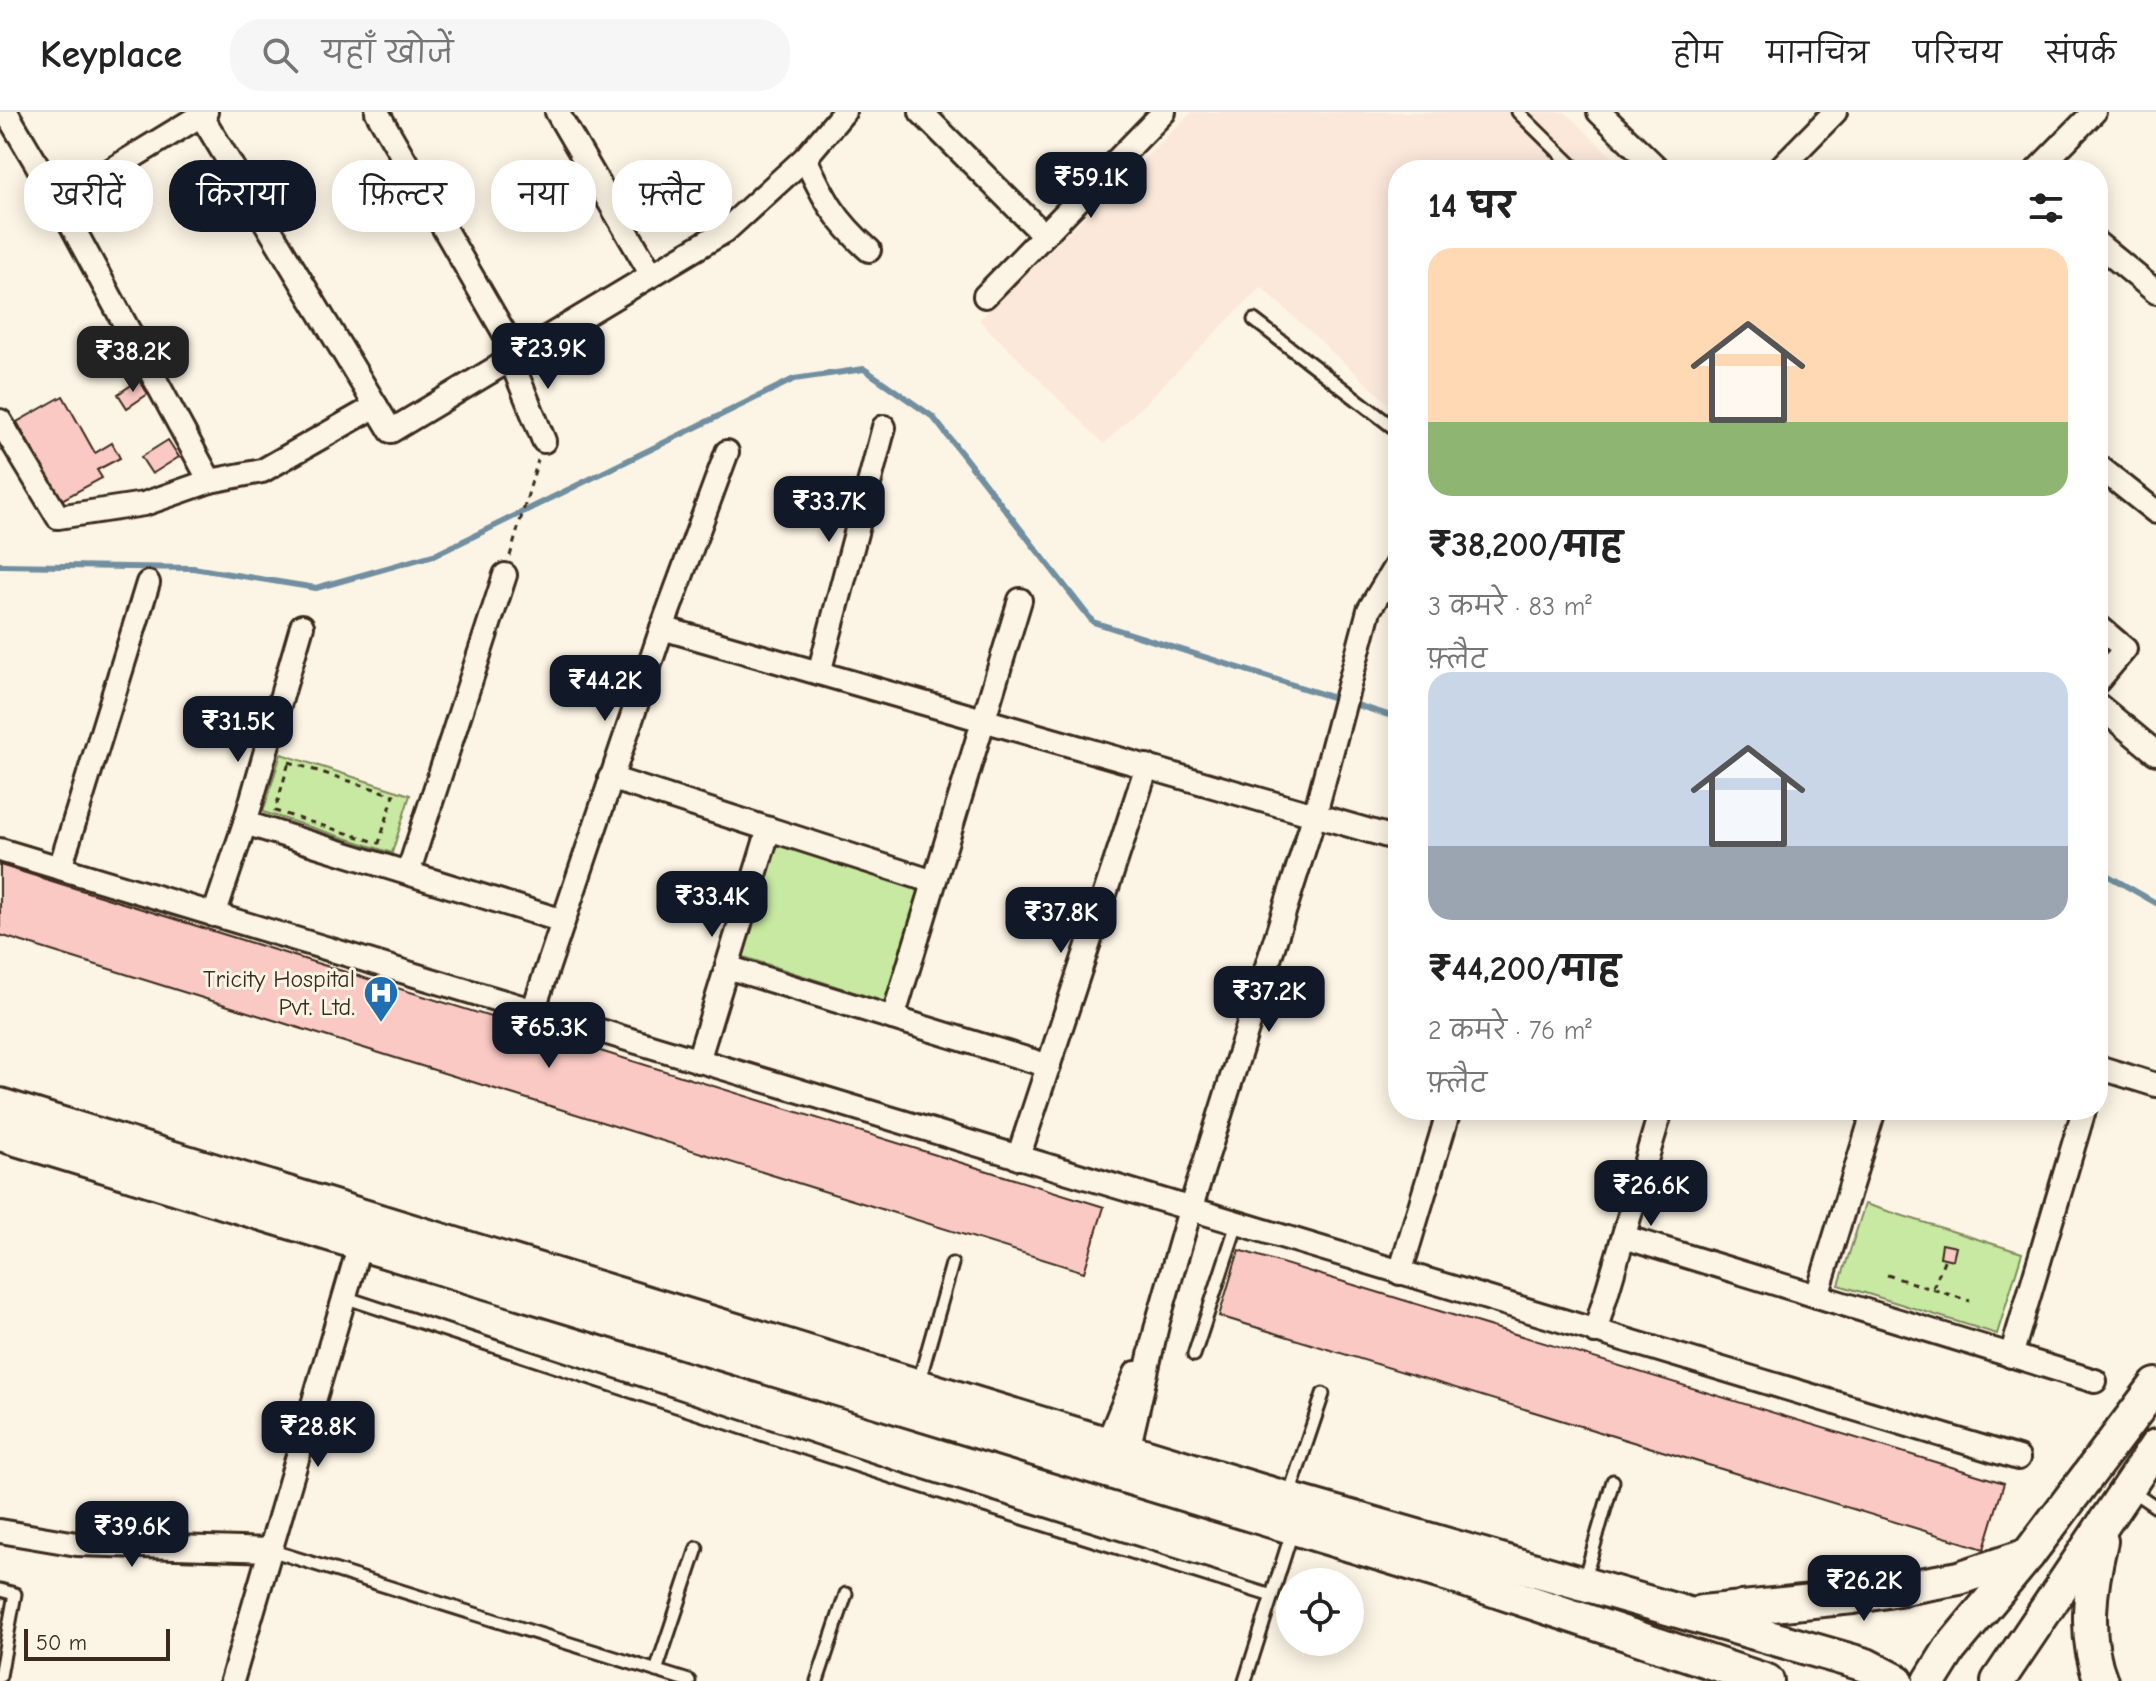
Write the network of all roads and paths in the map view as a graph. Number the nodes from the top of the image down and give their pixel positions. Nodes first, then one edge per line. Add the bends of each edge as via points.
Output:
1 (6, 112) edge
2 (377, 112) edge
3 (557, 112) edge
4 (844, 112) edge
5 (921, 112) edge
6 (1518, 112) edge
7 (1599, 112) edge
8 (1835, 112) edge
9 (2094, 112) edge
10 (204, 113) edge
11 (1156, 115) edge
12 (805, 158) junction
13 (34, 160) edge
14 (127, 160) edge
15 (1567, 160) edge
16 (1641, 160) edge
17 (1788, 160) edge
18 (2047, 160) edge
19 (75, 232) edge
20 (1044, 235) junction
21 (869, 250) dead end
22 (2108, 252) edge
23 (652, 275) junction
24 (2156, 292) edge
25 (985, 296) dead end
26 (1254, 320) dead end
27 (514, 356) junction
28 (376, 406) junction
29 (1, 423) edge
30 (1388, 423) edge
31 (884, 427) dead end
32 (544, 441) joint
33 (727, 452) dead end
34 (2108, 474) edge
35 (210, 481) junction
36 (2156, 512) edge
37 (505, 575) joint
38 (1388, 579) edge
39 (148, 583) dead end
40 (1020, 600) dead end
41 (302, 626) dead end
42 (662, 628) junction
43 (2108, 635) edge
44 (2108, 669) edge
45 (819, 673) junction
46 (2108, 713) edge
47 (984, 720) junction
48 (2156, 753) edge
49 (1147, 766) junction
50 (610, 778) junction
51 (394, 795) joint
52 (1315, 814) junction
53 (245, 823) junction
54 (769, 829) junction
55 (1388, 836) edge
56 (0, 850) edge
57 (60, 868) junction
58 (408, 873) junction
59 (934, 882) junction
60 (214, 915) junction
61 (563, 921) junction
62 (727, 967) junction
63 (533, 1011) junction
64 (893, 1018) junction
65 (698, 1061) junction
66 (1049, 1066) junction
67 (2108, 1070) edge
68 (2156, 1085) edge
69 (0, 1105) edge
70 (1446, 1120) edge
71 (1658, 1120) edge
72 (1871, 1120) edge
73 (2081, 1120) edge
74 (0, 1134) edge
75 (0, 1144) edge
76 (42, 1146) junction
77 (1018, 1158) junction
78 (1190, 1210) junction
79 (1237, 1224) junction
80 (1624, 1237) junction
81 (360, 1244) junction
82 (1945, 1258) dead end
83 (952, 1264) dead end
84 (1400, 1273) junction
85 (1887, 1275) dead end
86 (1933, 1289) junction
87 (1817, 1296) junction
88 (344, 1297) junction
89 (1970, 1301) dead end
90 (1595, 1332) junction
91 (1194, 1355) dead end
92 (2011, 1356) junction
93 (2095, 1381) dead end
94 (2156, 1385) edge
95 (918, 1386) junction
96 (1323, 1394) dead end
97 (2156, 1446) edge
98 (2018, 1458) dead end
99 (1114, 1459) junction
100 (1613, 1481) dead end
101 (2127, 1487) junction
102 (2156, 1507) edge
103 (1291, 1513) junction
104 (2108, 1515) junction
105 (0, 1531) edge
106 (697, 1548) dead end
107 (270, 1550) junction
108 (2028, 1555) junction
109 (1582, 1585) junction
110 (0, 1590) edge
111 (846, 1594) dead end
112 (1272, 1596) junction
113 (1683, 1613) junction
114 (1644, 1640) junction
115 (656, 1671) junction
116 (0, 1676) edge
117 (232, 1681) edge
118 (689, 1681) edge
119 (817, 1681) edge
120 (1245, 1681) edge
121 (1707, 1681) edge
122 (1767, 1681) edge
123 (1897, 1681) edge
124 (1930, 1681) edge
125 (1998, 1681) edge
126 (2101, 1681) edge

1 - 13 street
2 - 27 street
3 - 23 street
4 - 12 street
5 - 20 street
6 - 15 lane
7 - 16 street
8 - 17 street
9 - 18 street
10 - 14 street
10 - 28 street
11 - 20 street
12 - 21 street via 842,226
12 - 23 street via 725,231
19 - 35 street
20 - 25 street
22 - 24 street
23 - 27 street
26 - 30 lane
27 - 28 street via 391,431
27 - 32 street
28 - 35 street via 262,471
29 - 35 street via 58,517 144,504
31 - 45 street
32 - 37 path
33 - 42 street
34 - 36 street
37 - 58 street
38 - 52 street via 1369,610
39 - 57 street
40 - 47 street
41 - 53 street
42 - 45 street
42 - 50 street
43 - 44 street via 2125,649
45 - 47 street
46 - 48 street
47 - 49 street
47 - 59 street
49 - 52 street
49 - 66 street
50 - 54 street
50 - 61 street
51 - 51 path via 379,843 275,811 289,762
52 - 55 street
52 - 78 street
53 - 58 street
53 - 60 street
54 - 59 street
54 - 62 street
56 - 57 street
57 - 60 street
58 - 61 street
59 - 64 street
60 - 63 street
61 - 63 street
62 - 64 street
62 - 65 street
63 - 65 street
64 - 66 street
65 - 77 street
66 - 77 street
67 - 68 street
69 - 95 main road
70 - 84 street
71 - 80 street
72 - 87 street
73 - 92 street
74 - 76 main road
75 - 76 main road
76 - 81 main road
77 - 78 street
78 - 79 street
78 - 99 street
79 - 84 street
79 - 91 lane
80 - 87 street
80 - 90 street
81 - 88 street
81 - 99 main road
82 - 86 path
83 - 95 lane
84 - 90 street
85 - 86 path
86 - 89 path
87 - 92 street
88 - 107 street
88 - 112 lane
90 - 98 street
92 - 93 street
94 - 108 main road
95 - 99 main road
96 - 103 lane
97 - 101 main road
99 - 103 main road
100 - 109 lane
101 - 102 lane
101 - 104 main road
103 - 109 main road
103 - 112 lane
103 - 114 main road via 1452,1576
104 - 125 main road
104 - 126 main road via 2089,1588 2093,1660
105 - 107 street via 77,1544
106 - 115 lane
107 - 115 lane
107 - 117 street
108 - 113 main road via 1959,1578 1853,1597
108 - 124 main road
109 - 113 main road
110 - 116 lane via 15,1594
111 - 119 lane
112 - 120 lane
113 - 123 main road via 1866,1665
114 - 121 main road
114 - 122 main road
115 - 118 lane

